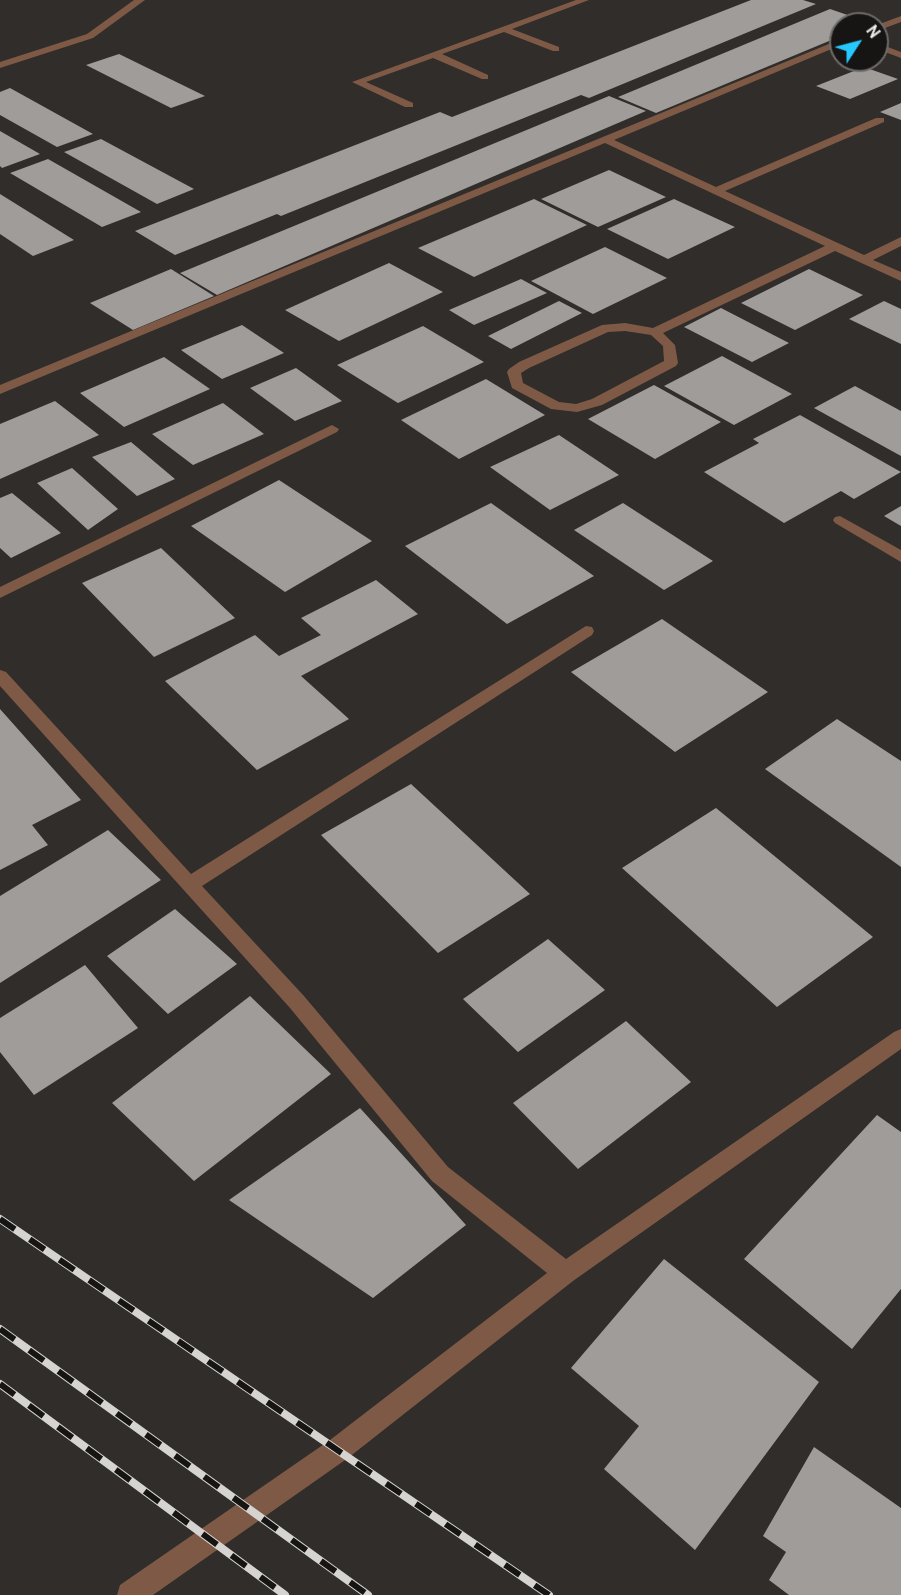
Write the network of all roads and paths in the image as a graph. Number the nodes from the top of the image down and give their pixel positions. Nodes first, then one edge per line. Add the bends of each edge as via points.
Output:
1 (140, 0) edge
2 (584, 0) edge
3 (504, 29) junction
4 (829, 47) edge
5 (556, 49) dead end
6 (433, 54) junction
7 (0, 64) edge
8 (485, 77) dead end
9 (409, 105) dead end
10 (880, 120) dead end
11 (606, 140) junction
12 (716, 191) junction
13 (901, 241) edge
14 (833, 247) junction
15 (863, 260) junction
16 (901, 277) edge
17 (655, 332) junction
18 (0, 390) edge
19 (332, 429) dead end
20 (840, 520) dead end
21 (901, 557) edge
22 (0, 593) edge
23 (586, 631) dead end
24 (0, 676) edge
25 (190, 884) junction
26 (896, 1049) edge
27 (565, 1273) junction
28 (130, 1595) edge

1 - 7 street via 90,36
2 - 3 street
3 - 5 street
3 - 6 street
4 - 11 street
6 - 8 street
6 - 9 street via 357,82
10 - 12 street
11 - 12 street
11 - 18 street
12 - 14 street
13 - 15 street
14 - 15 street
14 - 17 street
15 - 16 street
17 - 17 street via 606,328 524,365 514,372 517,385 556,406 577,408 597,402 671,363 669,345
19 - 22 street
20 - 21 street
23 - 25 street
24 - 25 street
25 - 27 street via 297,1002 441,1174
26 - 27 street
27 - 28 street via 339,1449

